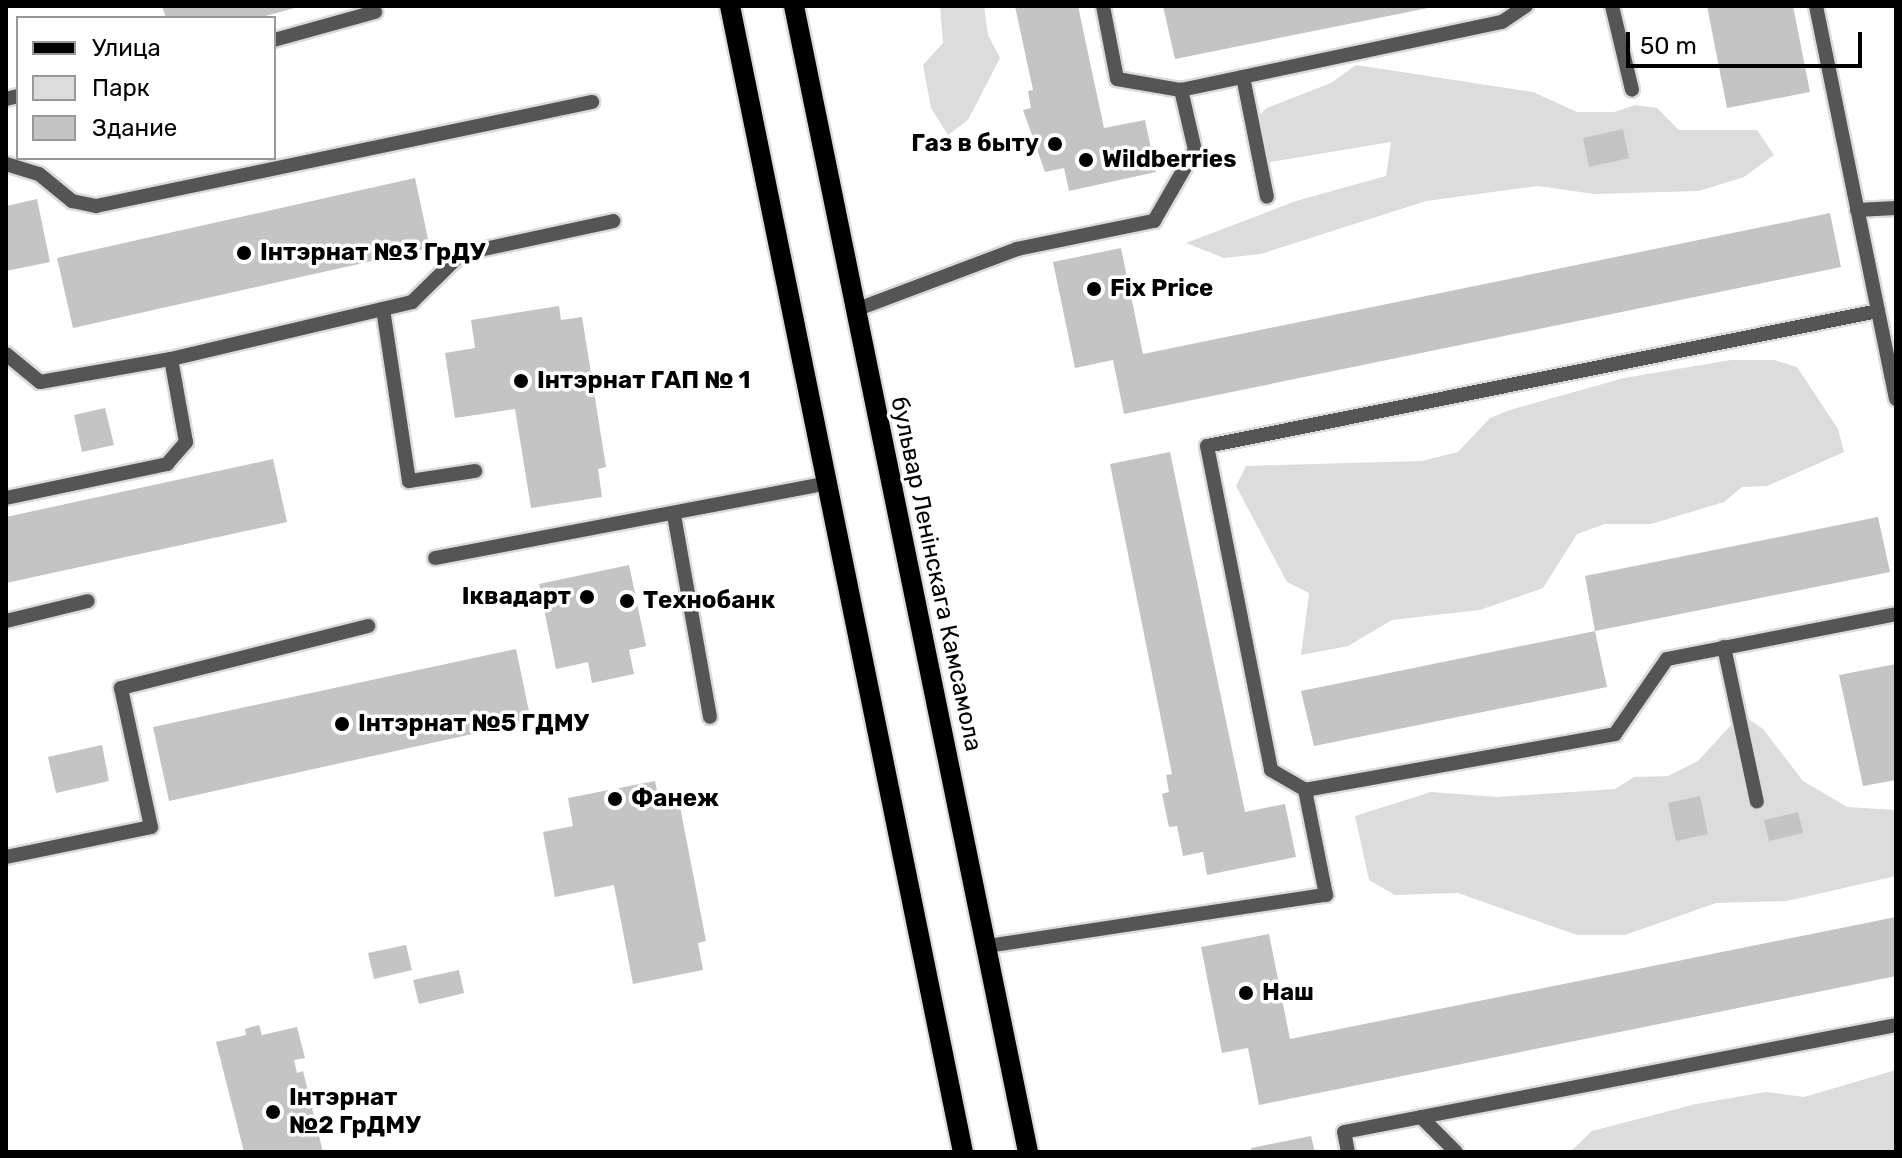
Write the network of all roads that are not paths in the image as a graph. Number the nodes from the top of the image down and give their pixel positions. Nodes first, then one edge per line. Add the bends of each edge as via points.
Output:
1 (730, 6) edge
2 (794, 6) edge
3 (1103, 6) edge
4 (1526, 6) edge
5 (1612, 6) edge
6 (1816, 6) edge
7 (375, 12) dead end
8 (276, 39) edge
9 (1243, 77) junction
10 (1181, 90) junction
11 (1632, 90) dead end
12 (592, 102) dead end
13 (6, 164) edge
14 (1267, 197) dead end
15 (1896, 208) edge
16 (1857, 210) junction
17 (613, 221) dead end
18 (383, 309) junction
19 (855, 310) junction
20 (1878, 311) junction
21 (6, 354) edge
22 (171, 359) junction
23 (1896, 399) edge
24 (475, 471) dead end
25 (829, 483) junction
26 (6, 498) edge
27 (674, 515) junction
28 (435, 558) dead end
29 (88, 601) dead end
30 (1896, 614) edge
31 (6, 621) edge
32 (368, 626) dead end
33 (1724, 647) junction
34 (710, 717) dead end
35 (1305, 790) junction
36 (1757, 802) dead end
37 (6, 857) edge
38 (987, 946) junction
39 (1896, 1025) edge
40 (1421, 1117) junction
41 (963, 1152) edge
42 (1028, 1152) edge
43 (1348, 1152) edge
44 (1456, 1152) edge

1 - 25 main road
2 - 19 main road, бульвар Ленінскага Камсамола
3 - 10 lane via 1117,79
4 - 9 lane via 1502,22
5 - 11 lane
6 - 16 lane
7 - 8 lane
9 - 10 lane
9 - 14 lane
10 - 19 lane via 1195,150 1154,221 1017,249
12 - 13 lane via 96,206 72,201 39,174
15 - 16 lane
16 - 20 lane
17 - 18 lane via 461,254 412,302
18 - 22 lane
18 - 24 lane via 409,481
19 - 38 main road, бульвар Ленінскага Камсамола
20 - 23 lane
20 - 35 lane via 1207,446 1271,770
21 - 22 lane via 40,382
22 - 26 lane via 186,442 167,464
25 - 27 lane
25 - 41 main road
27 - 28 lane
27 - 34 lane
29 - 31 lane
30 - 33 lane
32 - 37 lane via 121,688 151,827
33 - 35 lane via 1667,659 1615,734
33 - 36 lane
35 - 38 lane via 1326,895
38 - 42 main road, бульвар Ленінскага Камсамола
39 - 40 lane
40 - 43 lane via 1344,1132
40 - 44 lane

